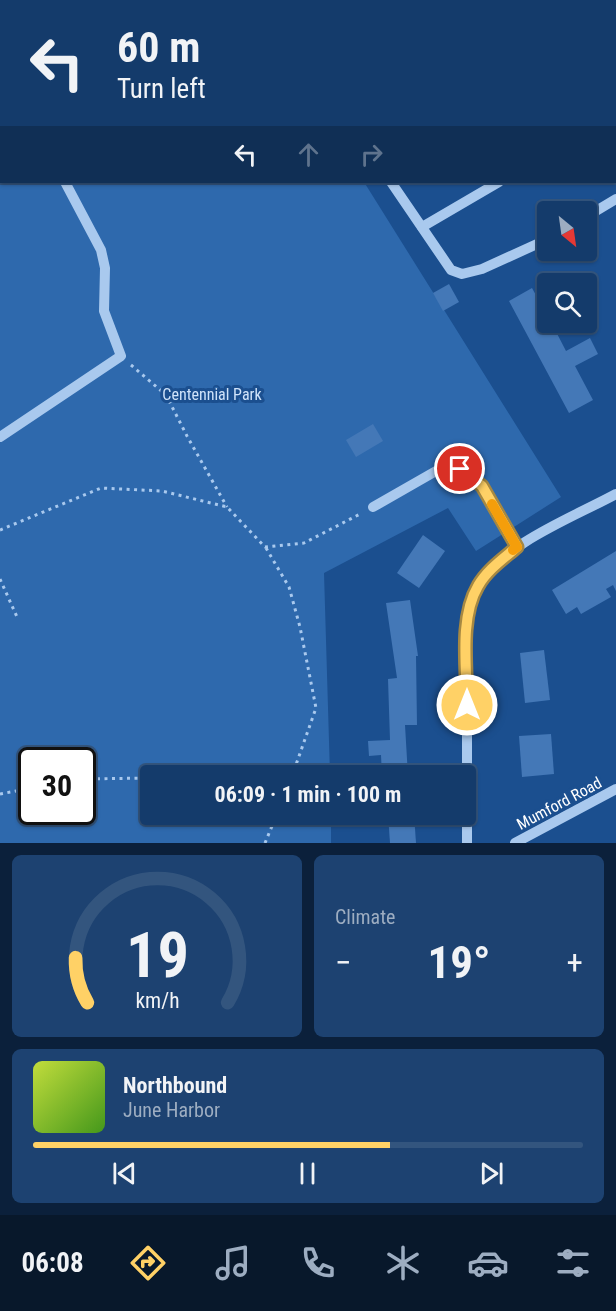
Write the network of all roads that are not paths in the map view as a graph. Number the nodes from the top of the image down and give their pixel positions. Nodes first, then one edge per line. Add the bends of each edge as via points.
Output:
1 (66, 183) edge
2 (392, 183) edge
3 (497, 183) edge
4 (616, 199) edge
5 (597, 210) edge
6 (422, 227) junction
7 (537, 244) edge
8 (0, 437) edge
9 (616, 494) edge
10 (373, 507) road end
11 (517, 547) junction
12 (616, 789) edge
13 (467, 843) edge
14 (515, 843) edge

1 - 8 street via 101,250 105,268 104,311 121,356
2 - 6 street
3 - 6 street
4 - 5 street
6 - 7 street via 451,270 462,274
9 - 11 street
10 - 11 street via 436,471 460,469 482,486
11 - 13 street via 478,586 467,611
12 - 14 street, Mumford Road

